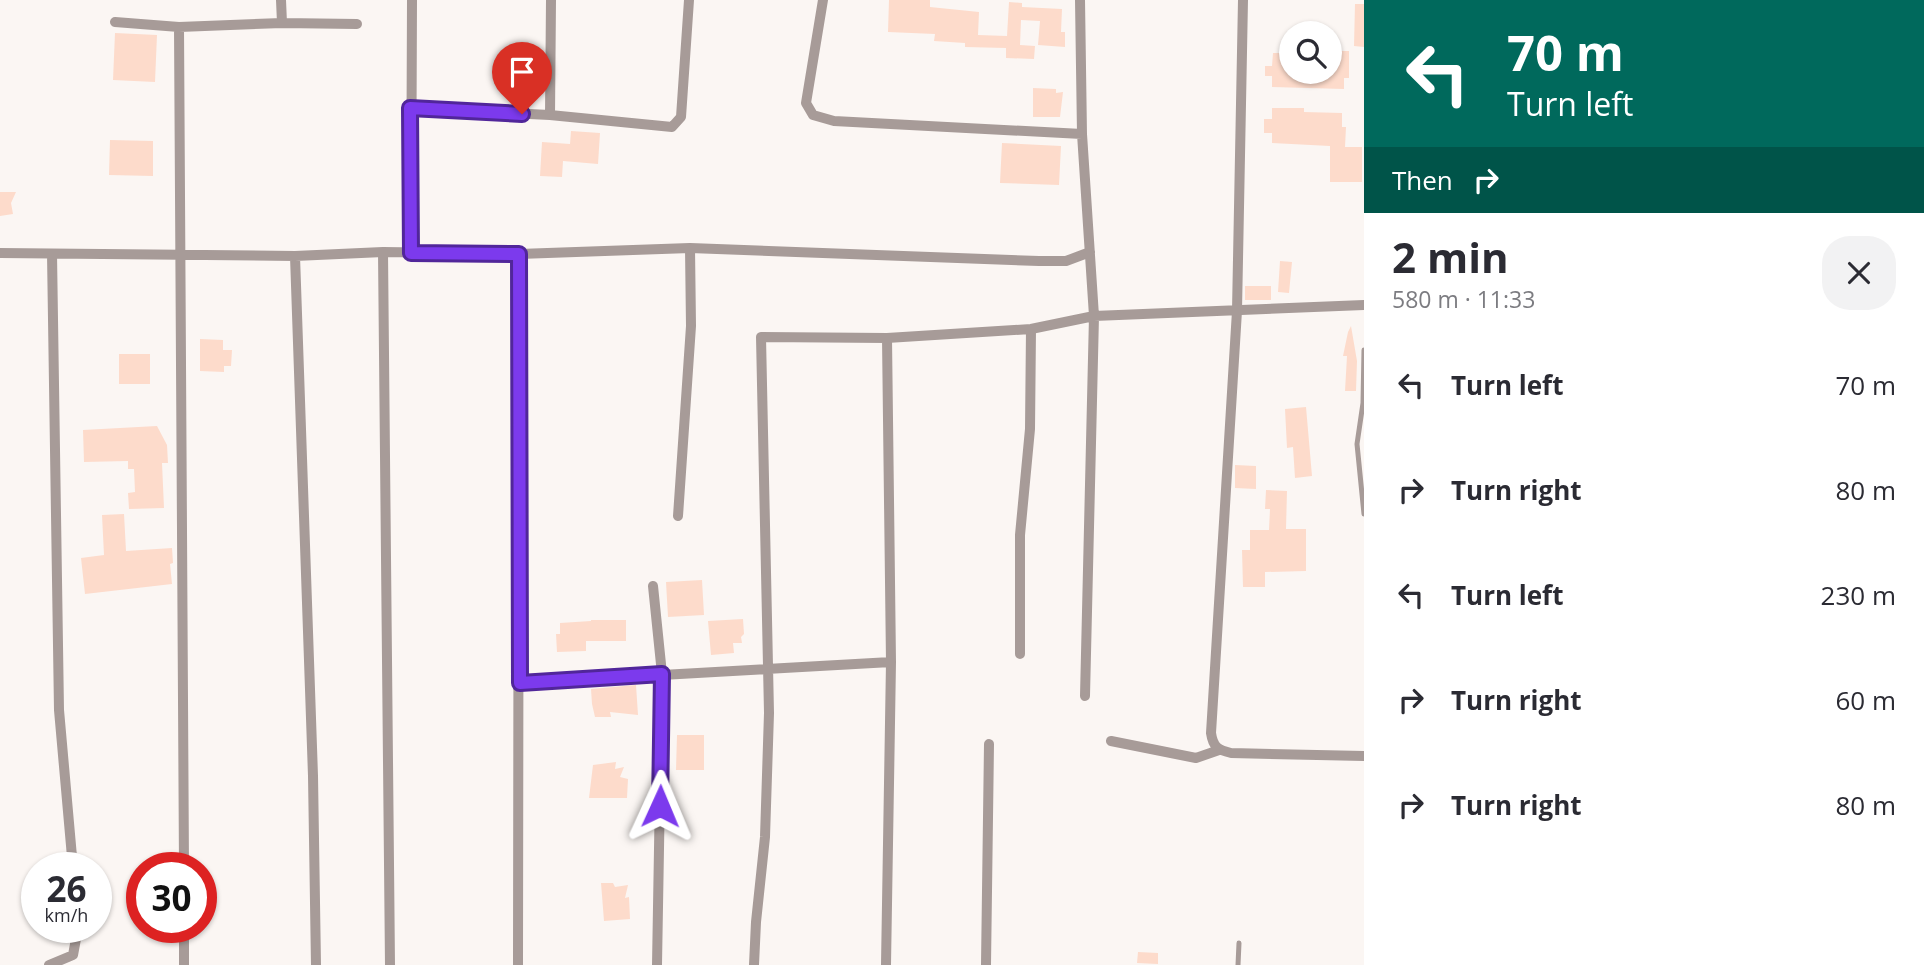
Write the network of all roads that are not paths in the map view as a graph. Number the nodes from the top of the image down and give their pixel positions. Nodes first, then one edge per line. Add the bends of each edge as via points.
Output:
1 (281, 0) edge
2 (412, 0) edge
3 (551, 0) edge
4 (689, 0) edge
5 (823, 0) edge
6 (1080, 0) edge
7 (1243, 0) edge
8 (115, 22) dead end
9 (282, 23) junction
10 (357, 24) dead end
11 (179, 27) junction
12 (410, 108) junction
13 (550, 115) junction
14 (1082, 134) junction
15 (690, 248) junction
16 (383, 252) junction
17 (1090, 252) junction
18 (0, 253) edge
19 (411, 253) junction
20 (52, 254) junction
21 (519, 254) junction
22 (181, 256) junction
23 (295, 256) junction
24 (1364, 305) edge
25 (1237, 311) junction
26 (1094, 317) junction
27 (1031, 329) junction
28 (887, 338) junction
29 (1364, 350) edge
30 (1363, 403) edge
31 (1364, 514) edge
32 (678, 516) dead end
33 (653, 586) dead end
34 (1020, 654) dead end
35 (891, 662) junction
36 (769, 670) junction
37 (662, 674) junction
38 (520, 683) junction
39 (1085, 696) dead end
40 (1111, 740) dead end
41 (989, 744) dead end
42 (1219, 750) junction
43 (1364, 756) edge
44 (72, 852) edge
45 (184, 852) edge
46 (76, 943) edge
47 (184, 943) edge
48 (1239, 943) dead end
49 (49, 965) edge
50 (184, 965) edge
51 (316, 965) edge
52 (390, 965) edge
53 (518, 965) edge
54 (657, 965) edge
55 (754, 965) edge
56 (886, 965) edge
57 (986, 965) edge
58 (1238, 965) edge

1 - 9 street
2 - 12 street
3 - 13 street
4 - 13 street via 681,117 672,127
5 - 14 street via 806,103 813,116 834,121
6 - 14 street
7 - 25 street
8 - 11 street
9 - 10 street
9 - 11 street
11 - 22 street
12 - 13 street
12 - 19 street
14 - 17 street
15 - 17 street via 1039,261 1066,261
15 - 21 street
15 - 32 street via 691,326
16 - 19 street
16 - 23 street
16 - 52 street
17 - 26 street
18 - 20 street
19 - 21 street
20 - 22 street
20 - 44 street via 59,710
21 - 38 street
22 - 23 street
22 - 45 street
23 - 51 street
24 - 25 street
25 - 26 street
25 - 42 street via 1211,733
26 - 27 street
26 - 39 street
27 - 28 street
27 - 34 street via 1030,429 1020,535
28 - 35 street
28 - 36 street via 761,337
29 - 30 lane
30 - 31 lane via 1357,444
33 - 37 street
35 - 36 street
35 - 56 street
36 - 37 street
36 - 55 street via 765,837
37 - 38 street
37 - 54 street
38 - 53 street
40 - 42 street via 1196,758
41 - 57 street
42 - 43 street
46 - 49 street via 74,955
47 - 50 street
48 - 58 lane

